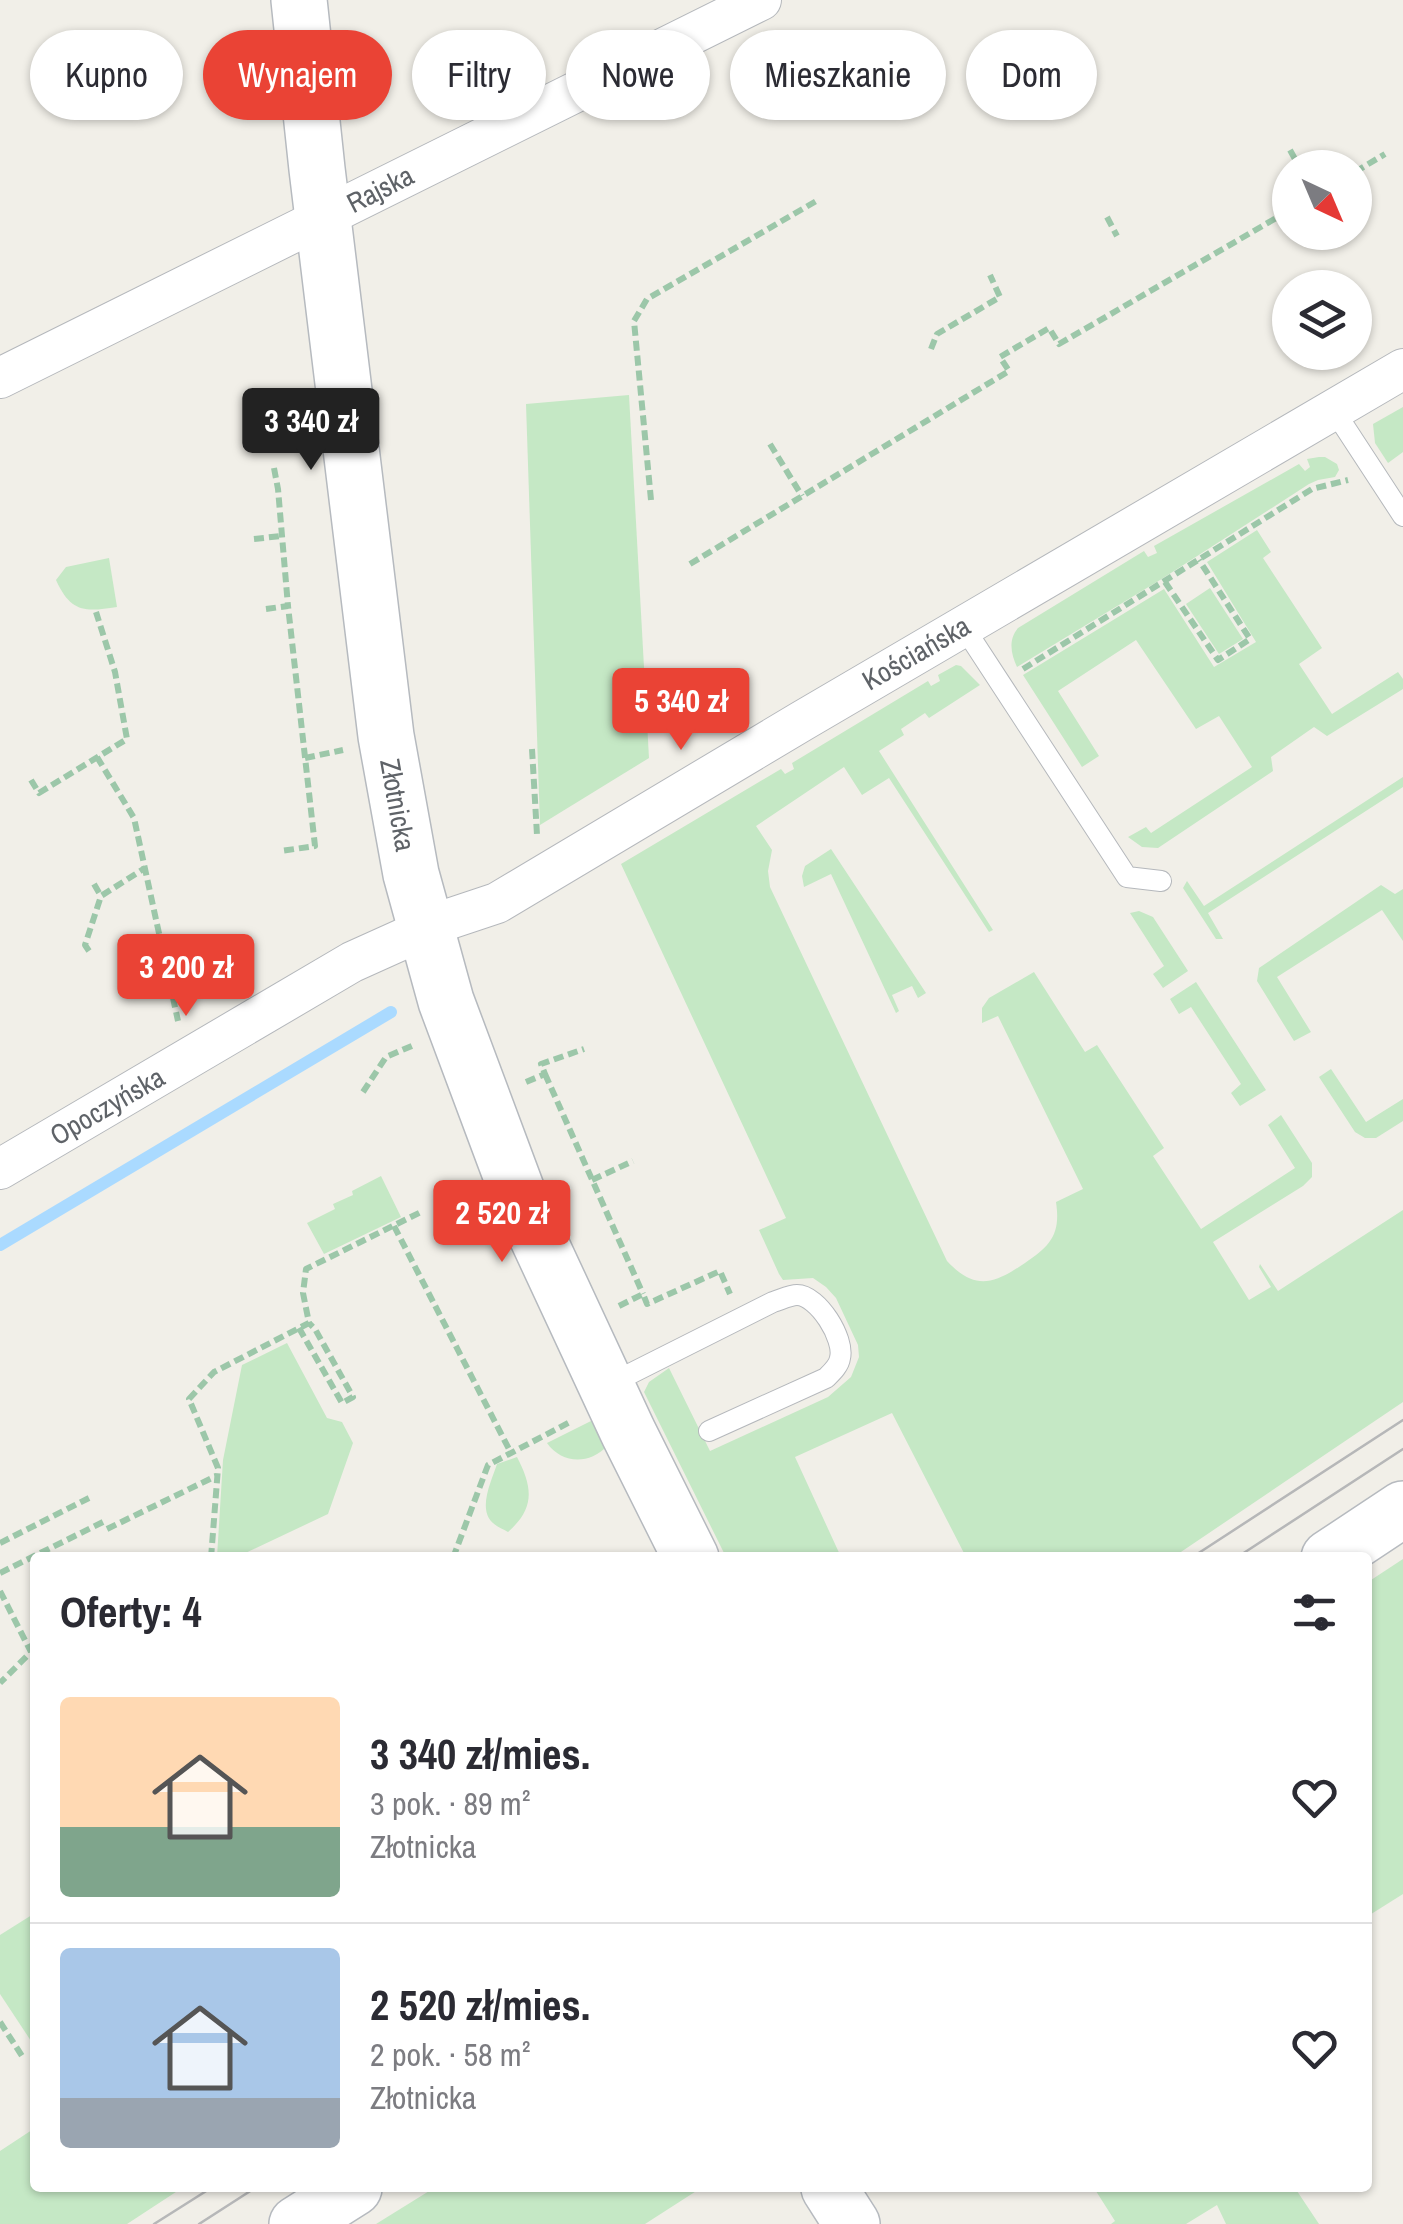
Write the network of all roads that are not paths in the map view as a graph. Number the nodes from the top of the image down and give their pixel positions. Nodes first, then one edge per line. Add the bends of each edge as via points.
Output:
1 (299, 0) edge
2 (761, 0) edge
3 (323, 218) junction
4 (1403, 369) edge
5 (0, 378) edge
6 (1332, 409) junction
7 (1403, 516) edge
8 (963, 626) junction
9 (1161, 881) dead end
10 (425, 928) junction
11 (0, 1169) edge
12 (593, 1402) junction
13 (709, 1432) dead end
14 (1403, 1509) edge
15 (687, 1552) edge
16 (1337, 1552) edge
17 (348, 2192) edge
18 (832, 2192) edge
19 (297, 2224) edge
20 (852, 2224) edge

1 - 3 street, Złotnicka
2 - 3 street, Rajska
3 - 5 street, Rajska
3 - 10 street, Złotnicka via 386,736
4 - 6 street, Kościańska
6 - 7 lane
6 - 8 street, Kościańska
8 - 9 lane via 1127,876
8 - 10 street, Kościańska via 497,903
10 - 11 street, Opoczyńska via 352,962
10 - 12 street, Złotnicka
12 - 13 lane via 773,1302 798,1295 812,1300 840,1346 826,1378
12 - 15 street, Złotnicka
14 - 16 street
17 - 19 street
18 - 20 street

